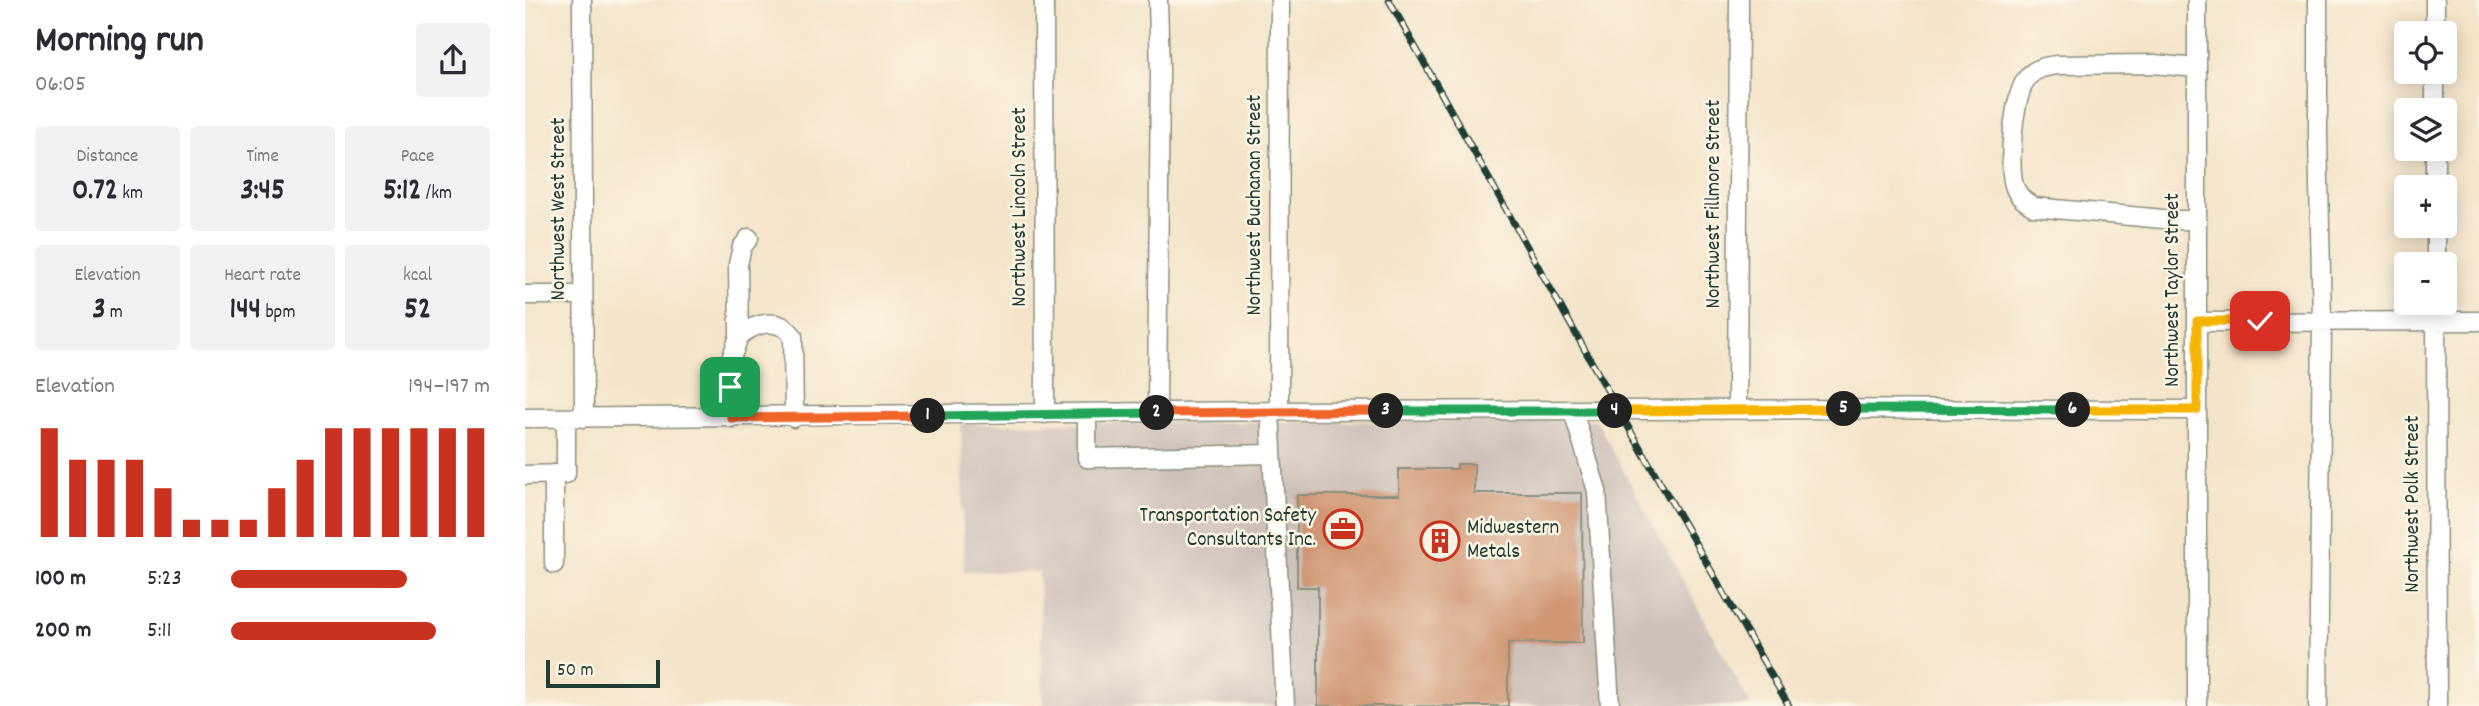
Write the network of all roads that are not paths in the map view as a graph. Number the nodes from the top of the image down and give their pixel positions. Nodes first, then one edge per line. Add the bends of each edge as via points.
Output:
1 (582, 0) edge
2 (1044, 0) edge
3 (1158, 0) edge
4 (1280, 0) edge
5 (1739, 0) edge
6 (2197, 0) edge
7 (2318, 0) edge
8 (2435, 0) edge
9 (2435, 21) edge
10 (2197, 68) junction
11 (2197, 220) junction
12 (749, 238) dead end
13 (525, 295) edge
14 (583, 295) junction
15 (2436, 315) edge
16 (2197, 321) junction
17 (2322, 321) junction
18 (2479, 321) edge
19 (2436, 322) junction
20 (739, 336) junction
21 (1737, 408) junction
22 (2197, 410) junction
23 (1274, 411) junction
24 (1573, 411) junction
25 (1157, 413) junction
26 (1045, 414) junction
27 (1087, 414) junction
28 (525, 418) edge
29 (575, 418) junction
30 (731, 418) junction
31 (795, 418) junction
32 (1272, 454) junction
33 (554, 474) junction
34 (525, 475) edge
35 (554, 564) dead end
36 (1285, 706) edge
37 (1610, 706) edge
38 (2197, 706) edge
39 (2318, 706) edge
40 (2437, 706) edge

1 - 14 street, Northwest West Street
2 - 26 street, Northwest Lincoln Street
3 - 25 street
4 - 23 street, Northwest Buchanan Street
5 - 21 street, Northwest Fillmore Street
6 - 10 street, Northwest Taylor Street
7 - 17 street
8 - 9 street
10 - 11 street, Northwest Taylor Street
10 - 11 street via 2153,64 2043,67 2028,75 2019,90 2013,160 2014,187 2034,207
11 - 16 street, Northwest Taylor Street
12 - 20 street via 738,264
13 - 14 street
14 - 29 street, Northwest West Street
15 - 19 street, Northwest Polk Street
16 - 17 street
16 - 22 street, Northwest Taylor Street
17 - 19 street
17 - 39 street
18 - 19 street
19 - 40 street, Northwest Polk Street
20 - 30 street via 730,362
20 - 31 street via 770,322 793,336
21 - 22 street
21 - 24 street
22 - 38 street, Northwest Taylor Street
23 - 24 street
23 - 25 street
23 - 32 street, Northwest Buchanan Street
24 - 37 street via 1597,491
25 - 27 street
26 - 27 street
26 - 31 street
27 - 32 street via 1087,458
28 - 29 street
29 - 30 street
29 - 33 street, Northwest West Street via 566,474
30 - 31 street
32 - 36 street, Northwest Buchanan Street
33 - 34 street
33 - 35 street

